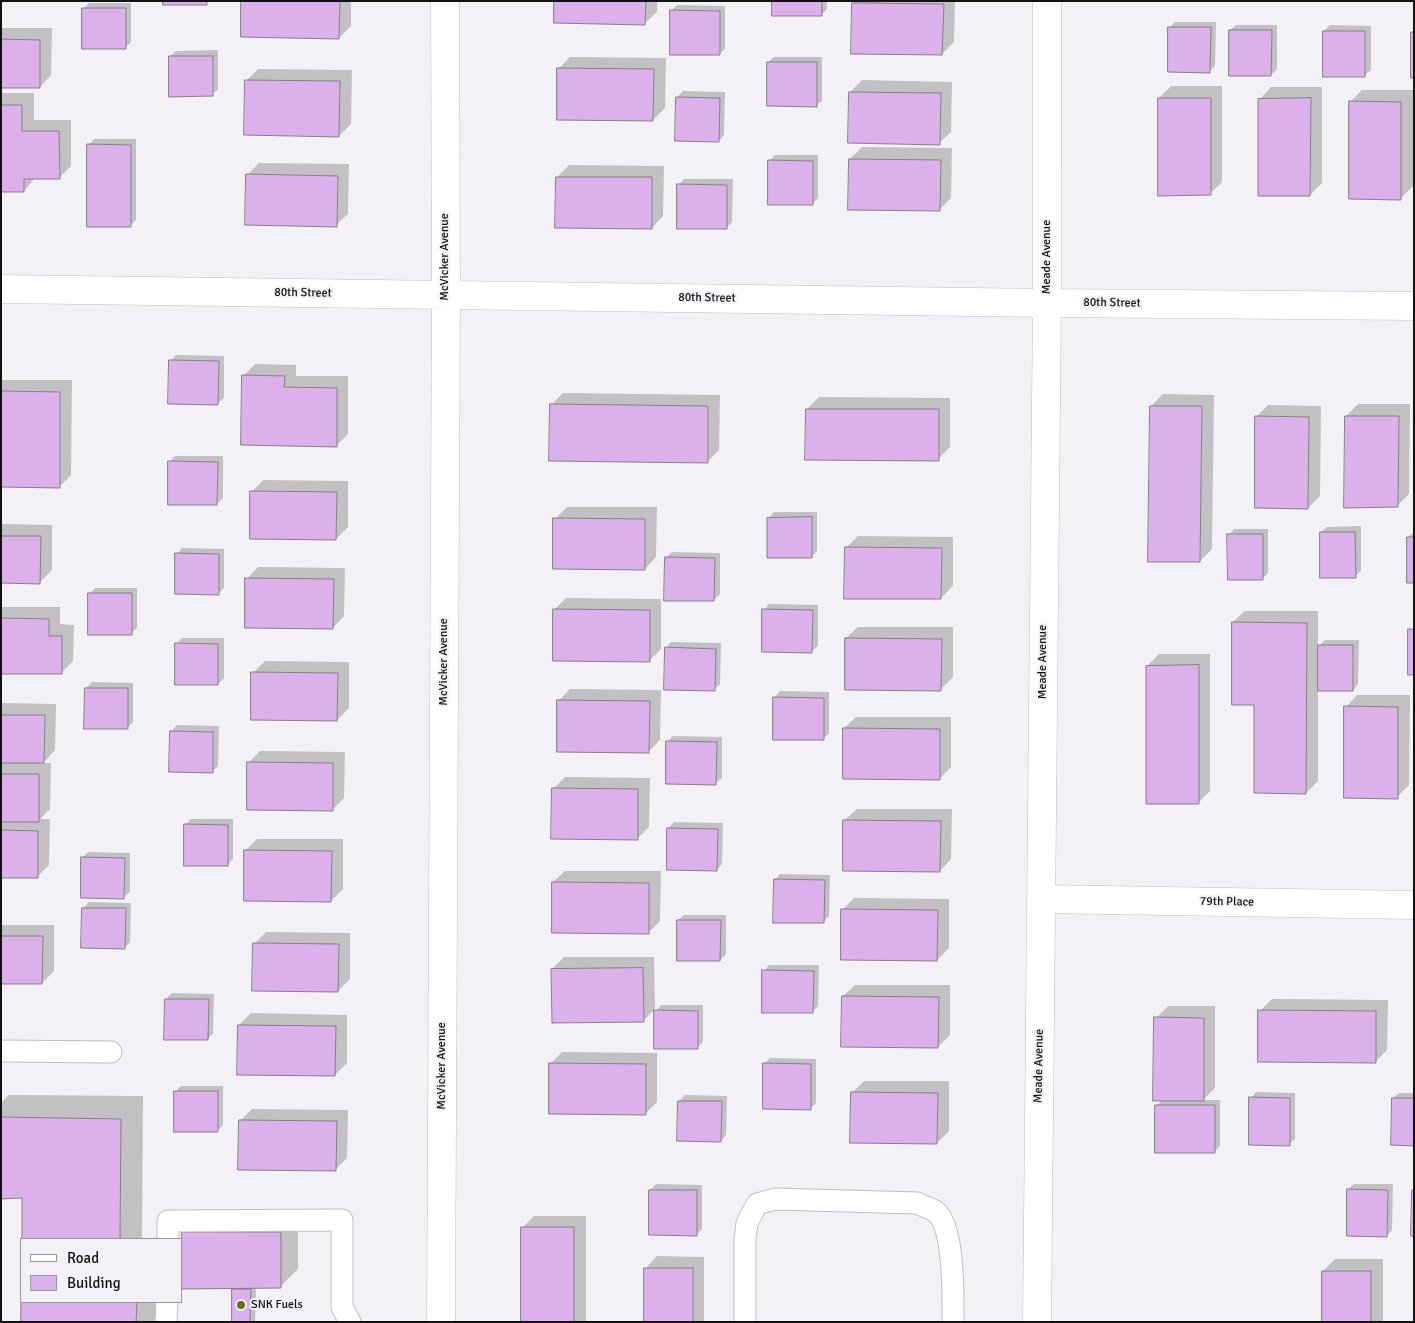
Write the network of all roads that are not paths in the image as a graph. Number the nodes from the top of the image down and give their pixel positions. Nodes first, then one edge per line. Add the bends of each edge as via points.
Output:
1 (445, 1) edge
2 (1047, 1) edge
3 (1, 289) edge
4 (446, 296) junction
5 (1046, 303) junction
6 (1414, 306) edge
7 (1041, 899) junction
8 (1414, 905) edge
9 (1, 1051) edge
10 (111, 1052) dead end
11 (168, 1238) edge
12 (167, 1303) edge
13 (166, 1322) edge
14 (350, 1322) edge
15 (441, 1322) edge
16 (745, 1322) edge
17 (953, 1322) edge
18 (1037, 1322) edge

1 - 4 street, McVicker Avenue
2 - 5 street, Meade Avenue
3 - 4 street, 80th Street
4 - 5 street, 80th Street
4 - 15 street, McVicker Avenue
5 - 6 street, 80th Street
5 - 7 street, Meade Avenue
7 - 8 street, 79th Place
7 - 18 street, Meade Avenue
9 - 10 lane
11 - 14 lane via 168,1221 342,1220 342,1307
12 - 13 lane
16 - 17 lane via 747,1222 757,1204 775,1199 917,1204 936,1212 946,1231 952,1263

